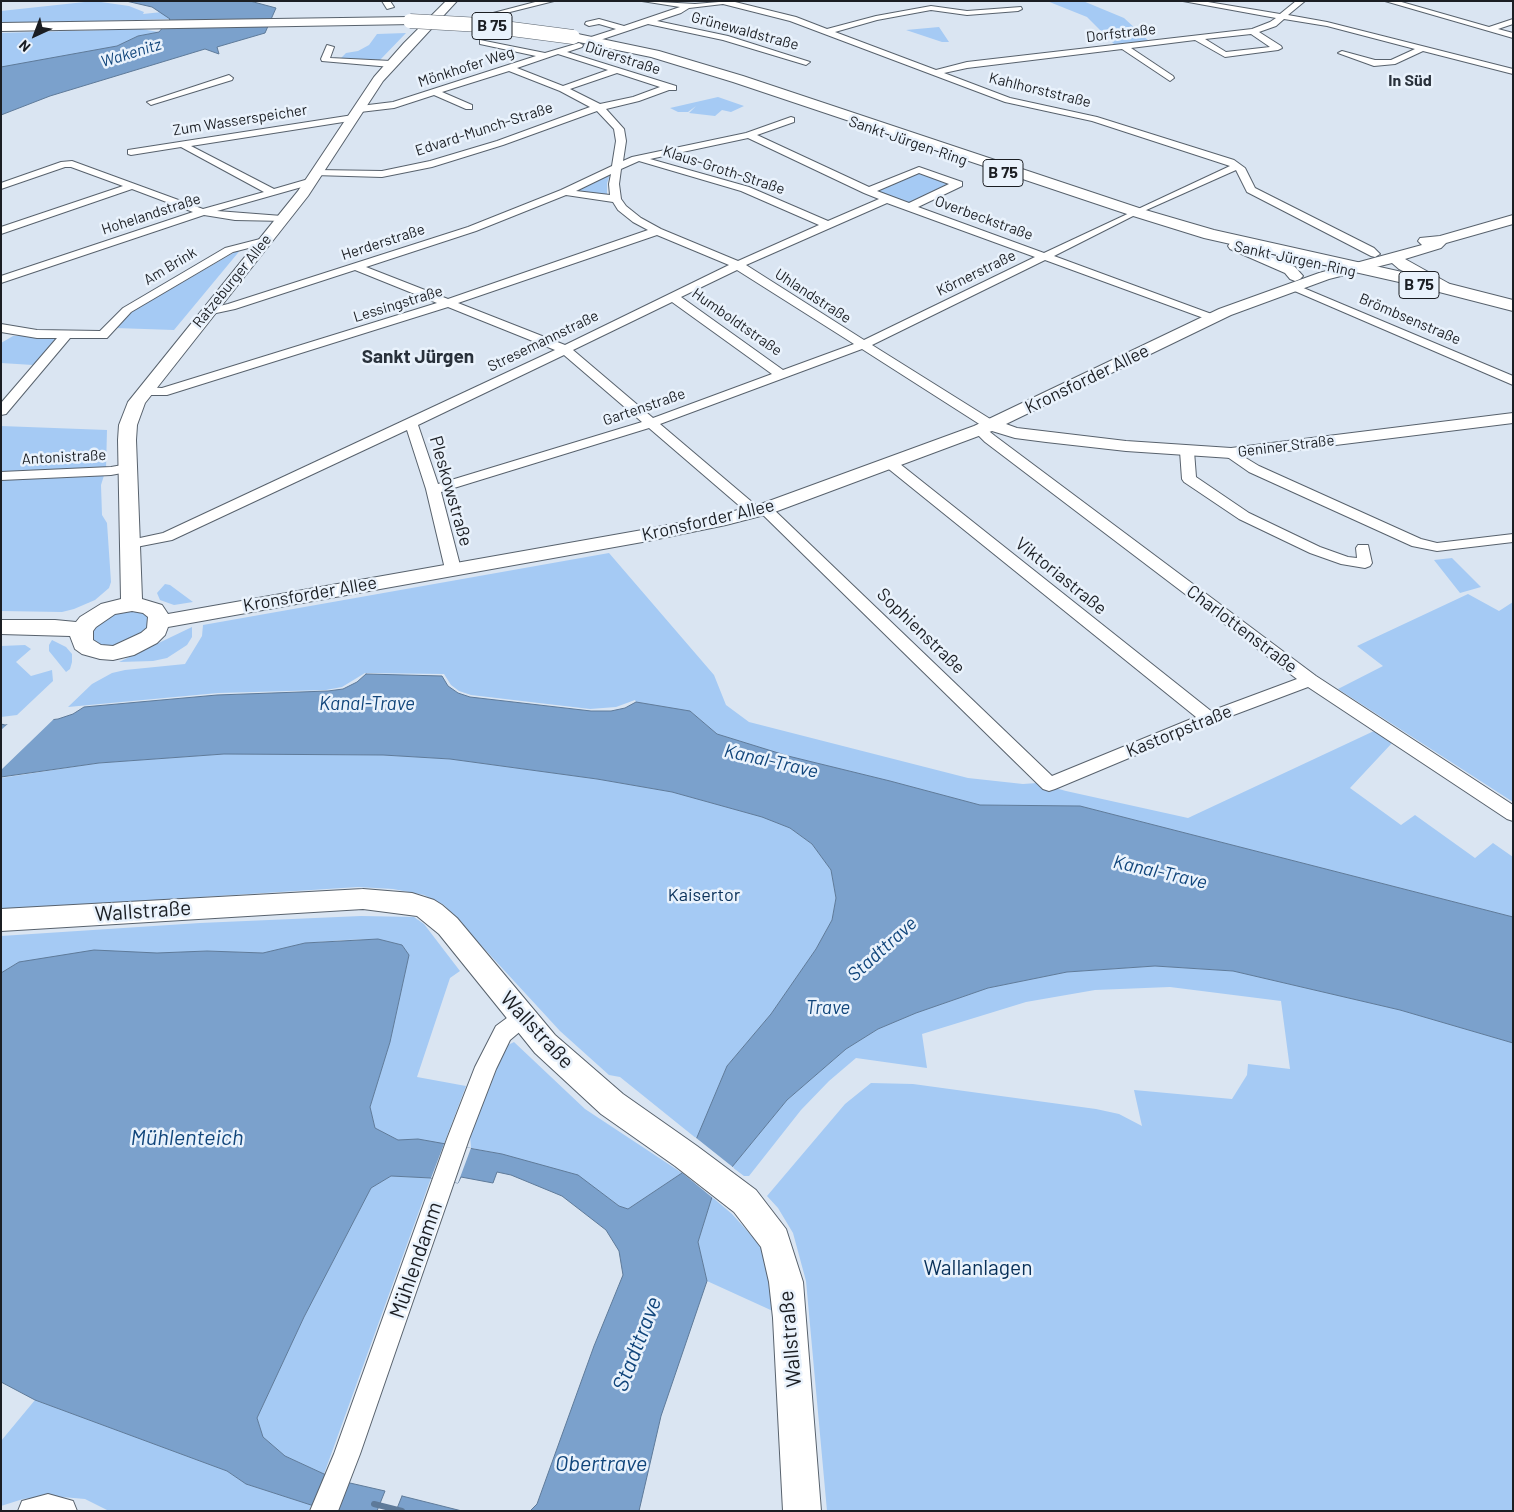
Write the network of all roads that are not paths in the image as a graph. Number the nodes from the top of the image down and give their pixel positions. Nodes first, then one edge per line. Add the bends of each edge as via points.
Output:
1 (452, 1) edge
2 (550, 1) edge
3 (646, 1) edge
4 (1186, 1) edge
5 (1300, 1) edge
6 (1389, 1) edge
7 (726, 2) edge
8 (1403, 3) edge
9 (686, 6) junction
10 (1018, 9) dead end
11 (1284, 16) junction
12 (482, 17) dead end
13 (647, 21) junction
14 (1513, 21) edge
15 (417, 23) junction
16 (589, 24) dead end
17 (1, 28) edge
18 (624, 29) junction
19 (1488, 30) junction
20 (828, 31) junction
21 (1253, 31) junction
22 (1513, 36) edge
23 (1197, 38) junction
24 (582, 41) junction
25 (483, 42) dead end
26 (330, 47) dead end
27 (1124, 47) junction
28 (1422, 49) junction
29 (622, 51) junction
30 (559, 52) junction
31 (1342, 53) dead end
32 (545, 56) junction
33 (806, 62) dead end
34 (391, 64) junction
35 (510, 68) junction
36 (617, 70) junction
37 (936, 72) junction
38 (1513, 72) edge
39 (229, 78) dead end
40 (1170, 78) dead end
41 (668, 87) junction
42 (563, 89) junction
43 (678, 90) dead end
44 (434, 92) junction
45 (151, 102) dead end
46 (469, 107) dead end
47 (598, 107) junction
48 (357, 113) junction
49 (791, 120) dead end
50 (750, 135) junction
51 (187, 144) junction
52 (131, 152) dead end
53 (638, 158) junction
54 (616, 166) junction
55 (1238, 166) junction
56 (314, 177) junction
57 (1, 186) edge
58 (132, 186) junction
59 (868, 191) junction
60 (272, 192) junction
61 (564, 192) junction
62 (616, 199) junction
63 (887, 199) junction
64 (910, 207) junction
65 (203, 212) junction
66 (1133, 214) junction
67 (282, 219) junction
68 (1513, 219) edge
69 (828, 225) junction
70 (1, 231) edge
71 (657, 231) junction
72 (1441, 240) junction
73 (264, 241) junction
74 (1235, 246) junction
75 (1374, 254) junction
76 (1046, 256) junction
77 (1395, 258) junction
78 (738, 265) junction
79 (356, 267) junction
80 (1341, 267) junction
81 (1, 280) edge
82 (1294, 282) junction
83 (1443, 286) junction
84 (673, 297) junction
85 (1492, 300) junction
86 (449, 304) junction
87 (1513, 306) edge
88 (207, 312) junction
89 (1219, 315) junction
90 (3, 331) edge
91 (67, 334) junction
92 (862, 345) junction
93 (564, 349) junction
94 (782, 375) junction
95 (1513, 381) edge
96 (144, 392) junction
97 (1, 411) edge
98 (1513, 418) edge
99 (411, 423) junction
100 (652, 423) junction
101 (985, 428) junction
102 (1187, 451) junction
103 (1231, 453) junction
104 (890, 463) junction
105 (128, 468) junction
106 (1, 476) edge
107 (433, 490) junction
108 (760, 510) junction
109 (1513, 538) edge
110 (131, 544) junction
111 (1364, 548) dead end
112 (453, 570) junction
113 (132, 604) junction
114 (160, 622) junction
115 (1, 628) edge
116 (82, 630) junction
117 (1310, 680) junction
118 (1209, 718) junction
119 (1049, 784) joint
120 (1513, 814) edge
121 (1, 920) edge
122 (522, 1018) junction
123 (32, 1511) edge
124 (62, 1511) edge
125 (324, 1511) edge
126 (802, 1511) edge

1 - 15 main road, Ratzeburger Allee
2 - 12 street
3 - 9 street, Kahlhorststraße
4 - 11 street
5 - 11 street, Dorfstraße
6 - 8 street
7 - 9 street, Kahlhorststraße
7 - 20 street, Kahlhorststraße
8 - 19 street
9 - 13 street, Mönkhofer Weg
10 - 20 street via 967,13 931,8
11 - 21 street, Dorfstraße
11 - 28 street
13 - 18 street, Mönkhofer Weg
13 - 33 street, Grünewaldstraße via 725,38
14 - 19 street
15 - 17 main road
15 - 24 main road
15 - 24 main road, Sankt-Jürgen-Ring / B 75, bridge
15 - 34 main road, Ratzeburger Allee
16 - 18 street via 599,21
18 - 24 street, Mönkhofer Weg
19 - 22 street
20 - 37 street, Kahlhorststraße
21 - 23 street, Dorfstraße
21 - 23 street via 1278,48 1226,55
23 - 27 street, Dorfstraße
24 - 29 main road
24 - 29 main road, Sankt-Jürgen-Ring / B 75
24 - 30 street, Mönkhofer Weg
24 - 66 main road, Sankt-Jürgen-Ring / B 75 via 654,54 750,83
25 - 32 street
26 - 34 street via 326,59 329,60
27 - 37 street, Dorfstraße via 967,65
27 - 40 street
28 - 31 street via 1392,62 1374,63
28 - 38 street
29 - 66 main road, Sankt-Jürgen-Ring / B 75 via 744,86
30 - 32 street, Mönkhofer Weg
30 - 36 street, Dürerstraße
32 - 35 street, Mönkhofer Weg
34 - 48 main road, Ratzeburger Allee
35 - 42 street
35 - 44 street, Mönkhofer Weg
36 - 41 street, Dürerstraße
36 - 42 street
37 - 55 street, Kahlhorststraße via 1008,100 1094,119
39 - 45 street
41 - 43 street, Dürerstraße
41 - 47 street, Edvard-Munch-Straße via 636,99
42 - 47 street
44 - 46 street
44 - 48 street, Mönkhofer Weg
47 - 54 street via 619,128 621,141
47 - 56 street, Edvard-Munch-Straße via 432,164 382,174
48 - 51 street, Zum Wasserspeicher
48 - 56 main road, Ratzeburger Allee
49 - 50 street, Herderstraße
50 - 53 street, Herderstraße
50 - 59 street, Overbeckstraße
51 - 52 street, Zum Wasserspeicher
51 - 60 street via 186,147
53 - 54 street, Herderstraße
53 - 69 street, Klaus-Groth-Straße via 745,189
54 - 61 street, Herderstraße
54 - 62 street
55 - 66 street, Körnerstraße
55 - 75 street via 1251,190
56 - 60 street, Hohelandstraße
56 - 67 main road, Ratzeburger Allee
57 - 58 street via 68,164
58 - 65 street
58 - 70 street
59 - 63 street, Overbeckstraße
59 - 64 street via 919,170 958,184
60 - 65 street, Hohelandstraße
61 - 62 street
61 - 79 street, Herderstraße via 472,229
62 - 71 street, Uhlandstraße via 637,220
63 - 64 street, Overbeckstraße
63 - 69 street, Stresemannstraße
64 - 76 street, Overbeckstraße
65 - 67 street
65 - 81 street, Hohelandstraße
66 - 74 main road, Sankt-Jürgen-Ring / B 75
66 - 76 street, Körnerstraße
66 - 80 main road, Sankt-Jürgen-Ring / B 75
67 - 73 main road, Ratzeburger Allee
68 - 72 main road, Kronsforder Allee
69 - 78 street, Stresemannstraße
71 - 78 street, Uhlandstraße
71 - 86 street, Lessingstraße
72 - 75 main road, Kronsforder Allee
72 - 77 main road, Kronsforder Allee via 1436,245
73 - 88 main road, Ratzeburger Allee
73 - 91 street, Am Brink via 229,250 127,310 102,335
74 - 80 main road, Sankt-Jürgen-Ring / B 75
74 - 82 main road via 1290,270
75 - 80 main road, Kronsforder Allee
76 - 89 street, Overbeckstraße
76 - 92 street, Körnerstraße
77 - 80 main road, Kronsforder Allee
77 - 83 main road
78 - 84 street, Stresemannstraße
78 - 92 street, Uhlandstraße
79 - 86 street, Sophienstraße
79 - 88 street, Herderstraße
80 - 82 main road, Kronsforder Allee
80 - 83 main road, Sankt-Jürgen-Ring / B 75
80 - 85 main road, Sankt-Jürgen-Ring / B 75
82 - 89 main road, Kronsforder Allee
82 - 95 street, Brömbsenstraße
83 - 85 main road, Sankt-Jürgen-Ring / B 75
84 - 93 street, Stresemannstraße
84 - 94 street, Humboldtstraße
85 - 87 main road, Sankt-Jürgen-Ring / B 75
86 - 93 street, Sophienstraße
86 - 96 street, Lessingstraße via 170,390
88 - 96 main road, Ratzeburger Allee
89 - 101 main road, Kronsforder Allee
90 - 91 street
91 - 97 street
92 - 94 street, Gartenstraße
92 - 101 street, Uhlandstraße
93 - 99 street, Stresemannstraße
93 - 100 street, Sophienstraße
94 - 100 street, Gartenstraße
96 - 105 main road, Ratzeburger Allee via 128,425
98 - 103 main road, Geniner Straße
99 - 107 street, Pleskowstraße
99 - 110 street, Stresemannstraße via 167,537
100 - 107 street, Gartenstraße
100 - 108 street, Sophienstraße
101 - 102 main road, Geniner Straße via 1046,438
101 - 104 main road, Kronsforder Allee
101 - 117 street, Charlottenstraße via 990,439
102 - 103 main road, Geniner Straße
102 - 111 street via 1189,479 1244,516 1346,561 1365,563
103 - 109 street via 1254,469 1417,543 1437,547
104 - 108 main road, Kronsforder Allee
104 - 118 street, Viktoriastraße
105 - 106 street, Antonistraße
105 - 110 main road, Ratzeburger Allee
107 - 112 street, Pleskowstraße
108 - 112 main road, Kronsforder Allee via 679,530
108 - 119 street, Sophienstraße
110 - 113 main road, Ratzeburger Allee
112 - 114 main road, Kronsforder Allee
113 - 114 main road via 155,610
113 - 116 main road via 102,612
114 - 116 main road via 150,638 113,653 90,649 83,644
115 - 116 main road
117 - 118 street, Kastorpstraße
117 - 120 street, Charlottenstraße
118 - 119 street, Kastorpstraße
121 - 122 main road, Wallstraße via 363,899 412,904 425,907 448,926
122 - 125 street, Mühlendamm via 497,1042 456,1145
122 - 126 main road, Wallstraße via 545,1044 612,1104 745,1201 775,1240 786,1282 791,1328
123 - 124 street via 48,1508

